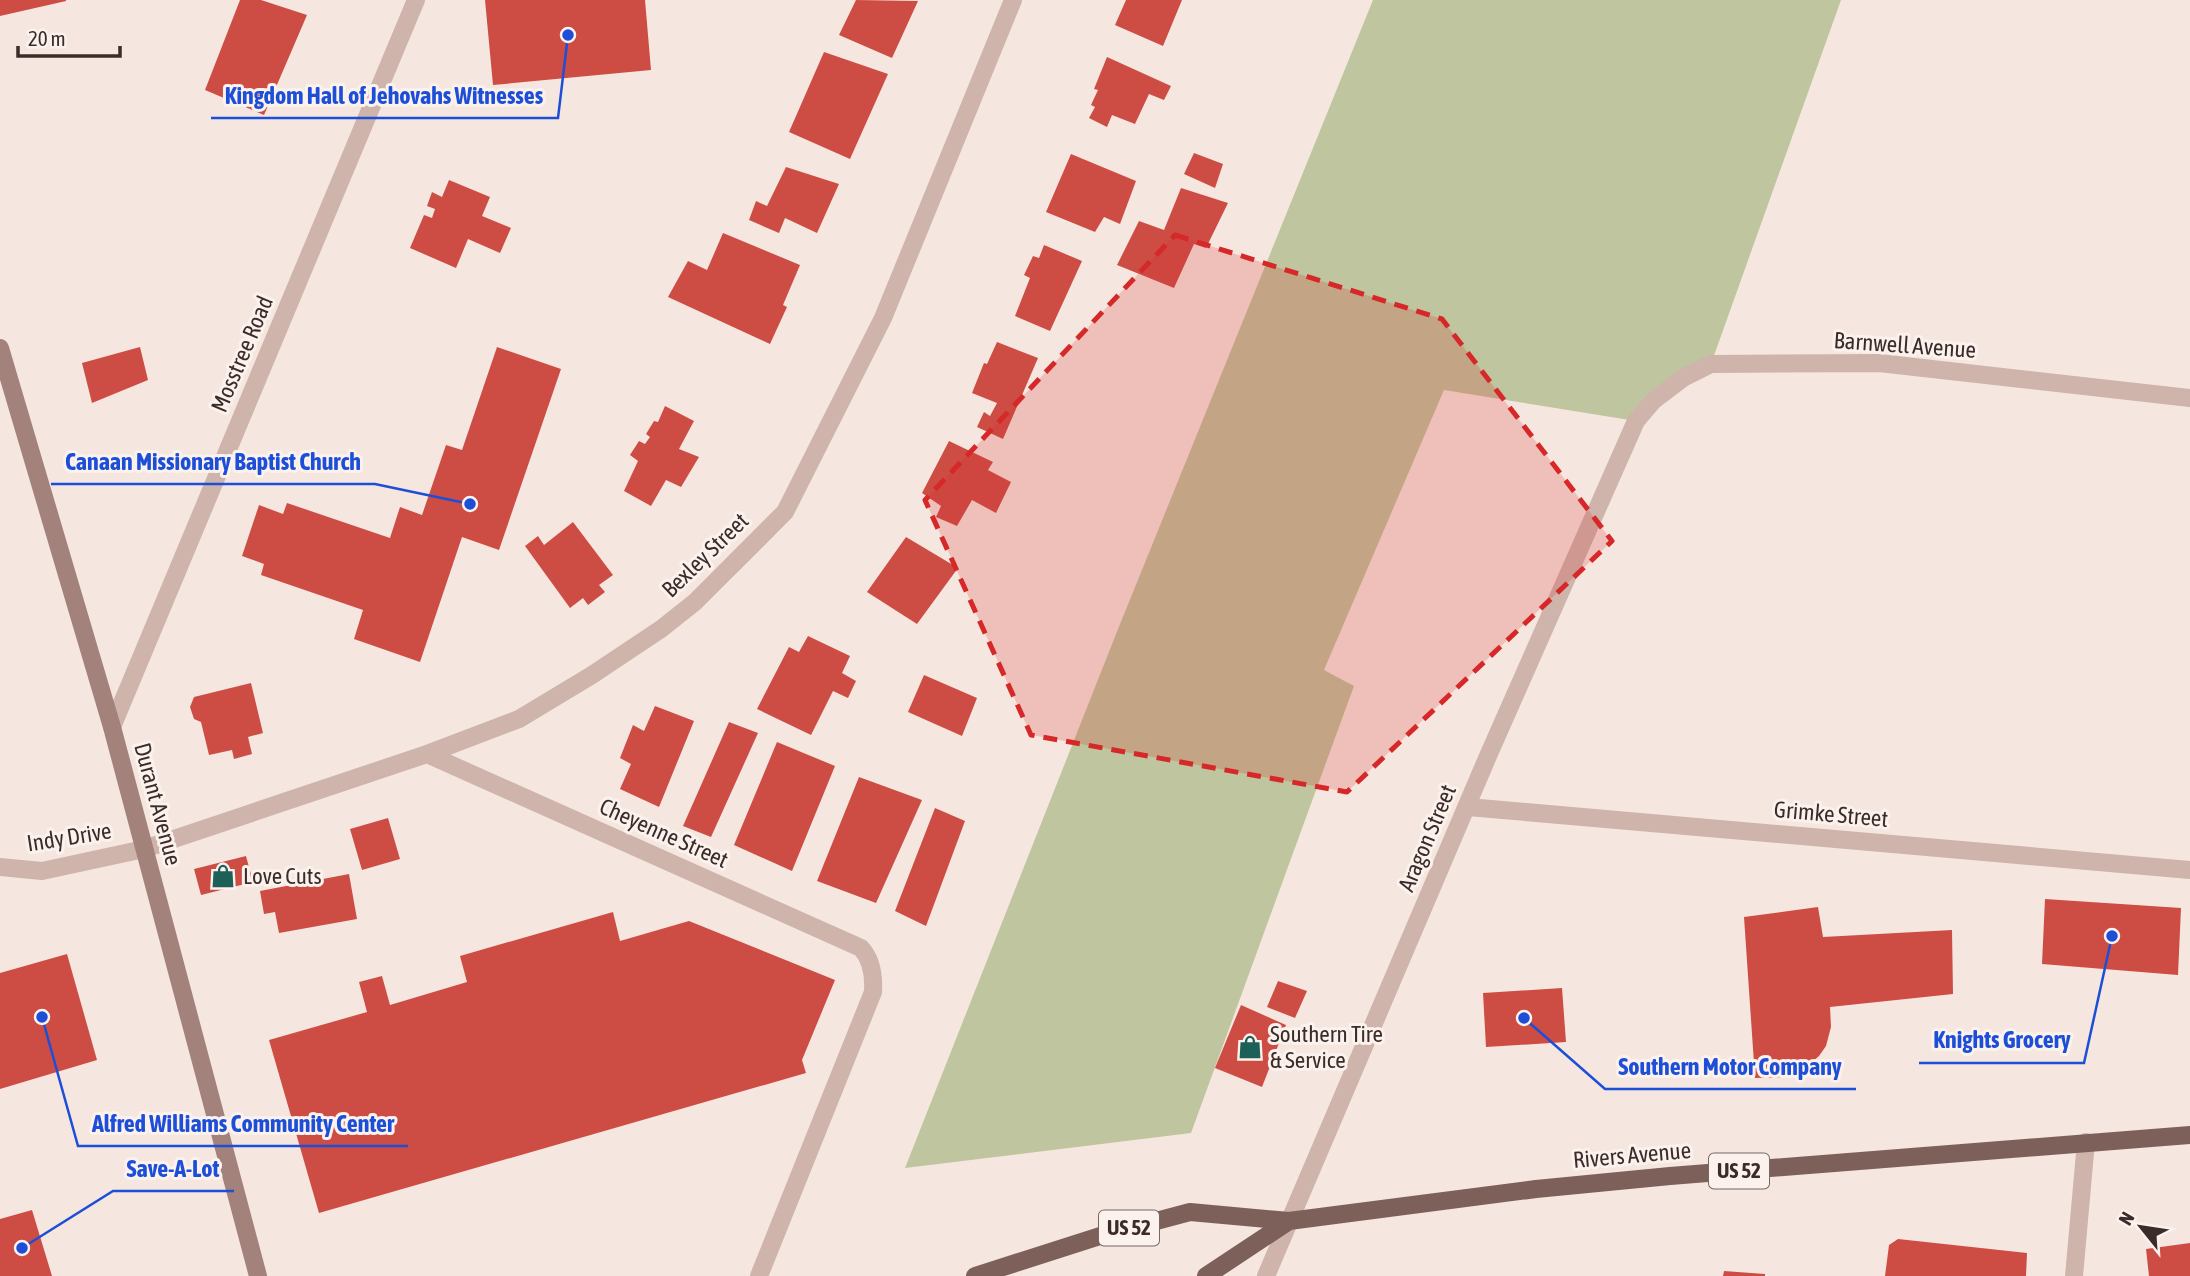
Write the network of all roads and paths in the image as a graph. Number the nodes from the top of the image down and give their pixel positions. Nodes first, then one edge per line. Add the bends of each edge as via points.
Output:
1 (416, 0) edge
2 (1013, 0) edge
3 (0, 348) edge
4 (2190, 398) edge
5 (1636, 421) joint
6 (111, 727) junction
7 (427, 754) junction
8 (1468, 807) junction
9 (144, 849) junction
10 (0, 867) edge
11 (2190, 870) edge
12 (2190, 1135) edge
13 (2086, 1142) junction
14 (1289, 1221) junction
15 (258, 1276) edge
16 (759, 1276) edge
17 (975, 1276) edge
18 (1206, 1276) edge
19 (1266, 1276) edge
20 (2074, 1276) edge

1 - 6 street, Mosstree Road
2 - 7 street, Bexley Street via 883,318 785,512 695,602 627,652 519,719
3 - 6 street, Durant Avenue
4 - 5 street, Barnwell Avenue via 1879,363 1711,364 1654,400
5 - 8 street, Aragon Street
6 - 9 street, Durant Avenue
7 - 9 street, Bexley Street
7 - 16 street, Cheyenne Street via 867,954 873,992
8 - 11 street, Grimke Street
8 - 14 street, Aragon Street
9 - 10 street, Indy Drive via 42,871
9 - 15 street, Durant Avenue
12 - 13 main road, Rivers Avenue / US 52
13 - 14 main road, Rivers Avenue / US 52 via 1536,1188
13 - 20 street
14 - 17 main road, Rivers Avenue / US 52 via 1190,1212
14 - 18 main road, Rivers Avenue / US 52
14 - 19 street, Aragon Street

